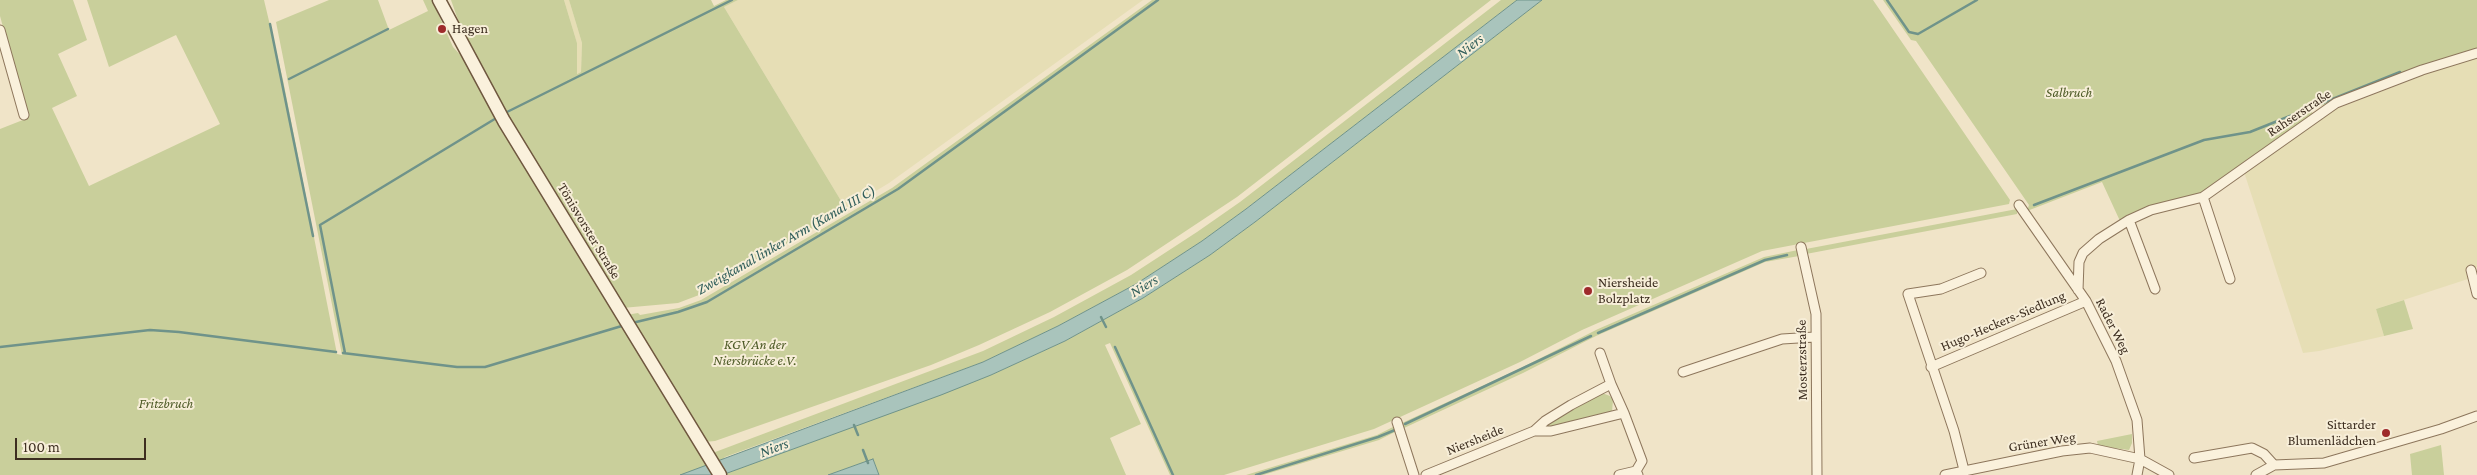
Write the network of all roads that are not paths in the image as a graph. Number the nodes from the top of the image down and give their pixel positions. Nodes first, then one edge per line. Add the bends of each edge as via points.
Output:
1 (438, 0) edge
2 (0, 30) edge
3 (2477, 53) edge
4 (24, 115) dead end
5 (2203, 197) junction
6 (2019, 206) dead end
7 (2129, 220) junction
8 (1800, 247) dead end
9 (2472, 270) dead end
10 (1981, 273) dead end
11 (2230, 279) dead end
12 (2078, 290) junction
13 (2155, 290) dead end
14 (2477, 294) edge
15 (2086, 301) junction
16 (1815, 337) junction
17 (1600, 353) dead end
18 (1931, 367) junction
19 (1683, 372) dead end
20 (1611, 384) junction
21 (1624, 413) junction
22 (2477, 416) edge
23 (1397, 422) dead end
24 (1534, 431) junction
25 (2194, 458) dead end
26 (2140, 459) junction
27 (2274, 465) junction
28 (1964, 470) junction
29 (1637, 473) edge
30 (1411, 474) edge
31 (720, 475) edge
32 (1426, 475) edge
33 (1619, 475) edge
34 (1817, 475) edge
35 (1945, 475) edge
36 (2137, 475) edge
37 (2169, 475) edge
38 (2256, 475) edge

1 - 31 main road, Tönisvorster Straße via 501,116
2 - 4 street
3 - 5 street, Rahserstraße via 2336,102
5 - 7 street, Rahserstraße via 2151,210
5 - 11 street
6 - 12 street, Rader Weg
7 - 12 street, Rahserstraße via 2083,253 2079,262
7 - 13 street
8 - 16 street, Mosterzstraße via 1816,314
9 - 14 street
10 - 18 street, Hugo-Heckers-Siedlung via 1941,289 1908,294
12 - 15 street, Rader Weg
15 - 18 street, Hugo-Heckers-Siedlung
15 - 26 street, Rader Weg via 2130,396 2137,420
16 - 19 street via 1782,339
16 - 34 street, Mosterzstraße
17 - 20 street
18 - 28 street, Hugo-Heckers-Siedlung
20 - 21 street
20 - 24 street, Niersheide via 1571,405
21 - 24 street, Niersheide via 1551,431
21 - 29 street via 1642,461
22 - 27 street via 2324,462
23 - 30 street
24 - 32 street, Niersheide
25 - 27 street via 2252,448 2264,454
26 - 28 street, Grüner Weg via 2090,448
26 - 36 street, Rader Weg
26 - 37 street, Grüner Weg
27 - 38 street
28 - 35 street, Grüner Weg
29 - 33 street

